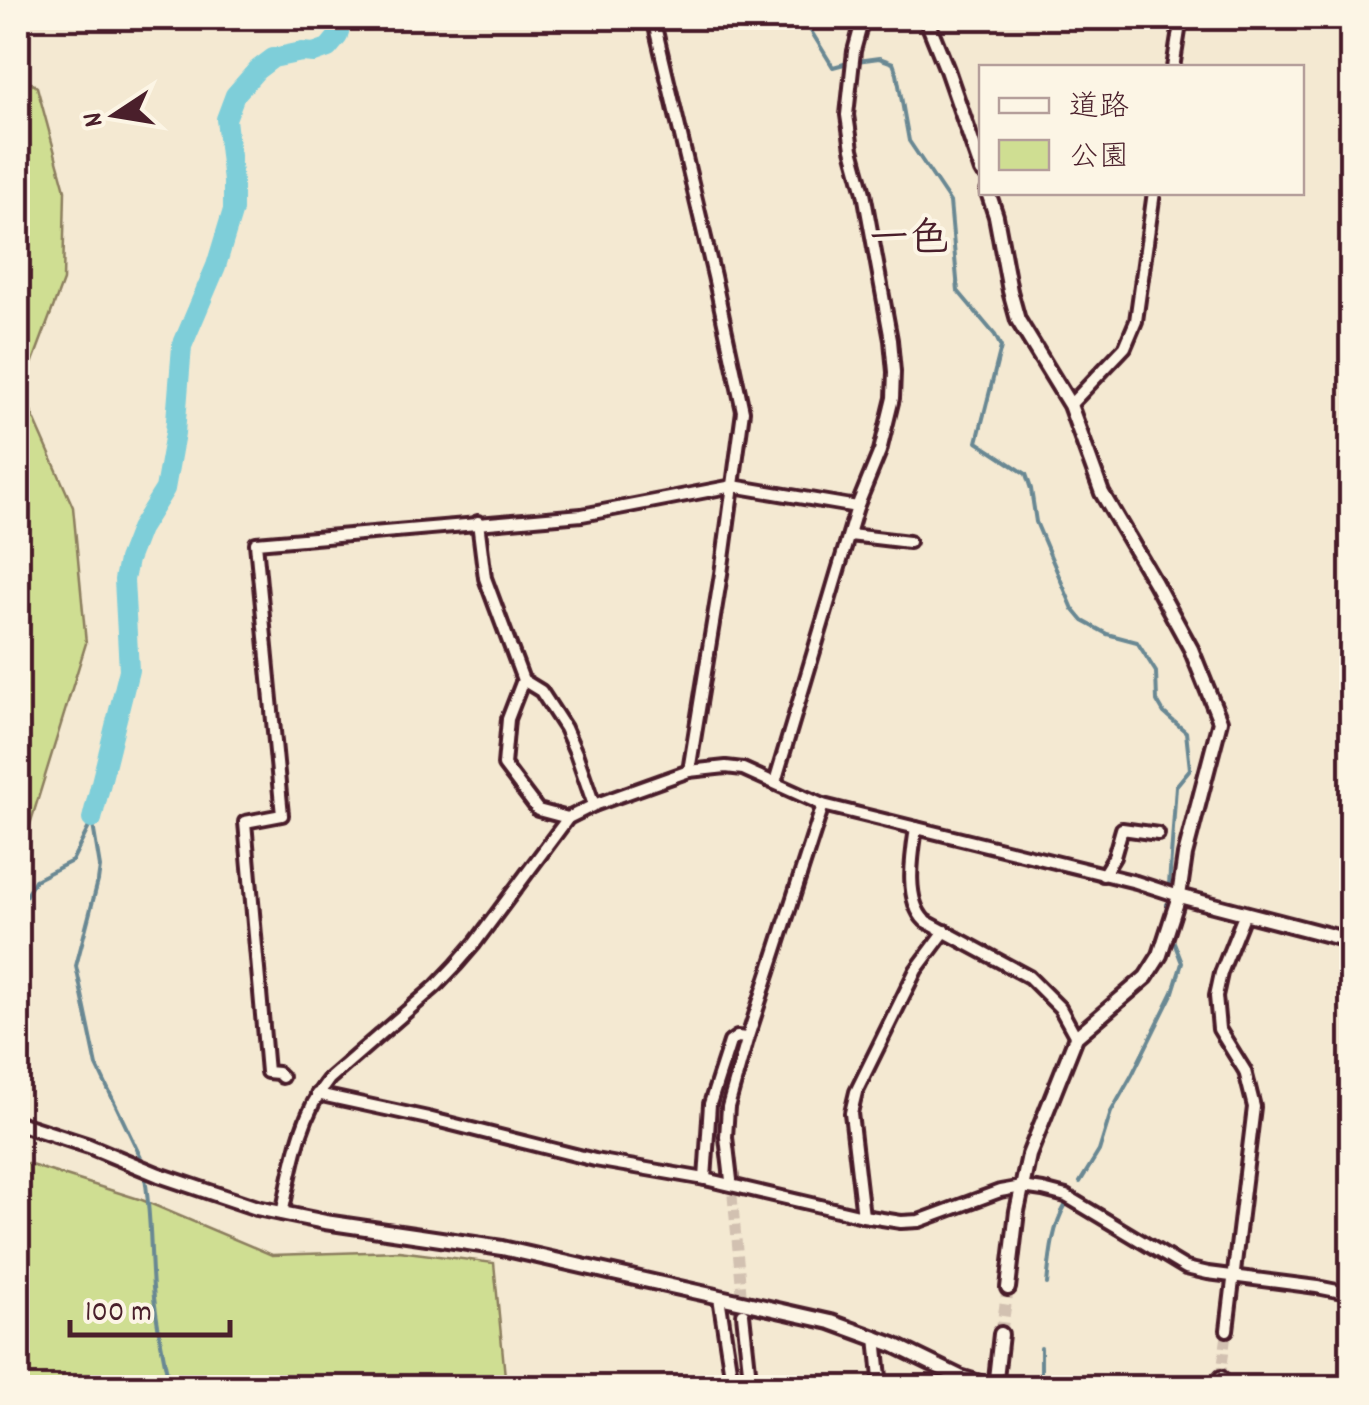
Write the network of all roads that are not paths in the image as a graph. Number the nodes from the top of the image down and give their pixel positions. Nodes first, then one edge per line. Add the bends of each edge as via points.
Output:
1 (653, 18) edge
2 (863, 18) edge
3 (926, 18) edge
4 (1180, 18) edge
5 (1173, 65) edge
6 (979, 162) edge
7 (989, 195) edge
8 (1154, 195) edge
9 (1070, 405) junction
10 (732, 486) junction
11 (857, 507) junction
12 (478, 522) junction
13 (850, 535) junction
14 (909, 542) dead end
15 (523, 680) junction
16 (689, 771) junction
17 (775, 782) junction
18 (594, 805) junction
19 (822, 805) junction
20 (568, 818) junction
21 (916, 828) junction
22 (1158, 834) dead end
23 (1103, 875) junction
24 (1179, 896) junction
25 (1245, 912) junction
26 (945, 931) junction
27 (1352, 941) edge
28 (1076, 1037) junction
29 (747, 1038) junction
30 (282, 1077) dead end
31 (314, 1100) junction
32 (18, 1123) edge
33 (704, 1179) junction
34 (730, 1180) tunnel mouth
35 (1022, 1188) junction
36 (282, 1214) junction
37 (863, 1216) junction
38 (1234, 1276) junction
39 (1008, 1288) tunnel mouth
40 (1352, 1294) edge
41 (719, 1296) junction
42 (743, 1314) tunnel mouth
43 (1227, 1330) tunnel mouth
44 (1002, 1334) tunnel mouth
45 (876, 1337) junction
46 (996, 1387) edge
47 (733, 1388) edge
48 (751, 1388) edge
49 (881, 1388) edge

1 - 10 street via 743,410
2 - 11 street via 847,115 894,372 880,451
3 - 6 street
4 - 5 street
7 - 9 street via 1018,320
8 - 9 street via 1136,321 1125,347
9 - 24 street via 1102,493 1156,583 1220,722
10 - 11 street
10 - 12 street via 582,515
10 - 16 street
11 - 13 street
12 - 15 street via 485,578
12 - 30 street via 256,544 282,815 245,822 267,1072
13 - 14 street
13 - 17 street
15 - 18 street via 542,691 565,728
15 - 20 street via 508,718 504,765 538,810
16 - 17 street via 744,768
16 - 18 street
17 - 19 street
18 - 20 street
19 - 21 street
19 - 29 street
20 - 31 street via 456,965 329,1078
21 - 23 street
21 - 26 street via 910,864 917,913
22 - 23 street via 1122,829
23 - 24 street
24 - 25 street
24 - 28 street via 1146,977
25 - 27 street
25 - 38 street via 1216,996 1220,1029 1246,1071 1254,1107
26 - 28 street via 1029,977 1060,1008
26 - 37 street via 916,970 856,1092 851,1113
28 - 35 street
29 - 33 street via 730,1042 710,1104
29 - 34 street via 726,1118
31 - 33 street via 374,1106
31 - 36 street
32 - 36 street
33 - 37 street
35 - 37 street via 919,1221
35 - 38 street via 1066,1196 1186,1268
35 - 39 street
36 - 41 street via 502,1248
38 - 40 street
38 - 43 street
41 - 45 street
41 - 47 street
42 - 48 street
44 - 46 street
45 - 46 street
45 - 49 street

